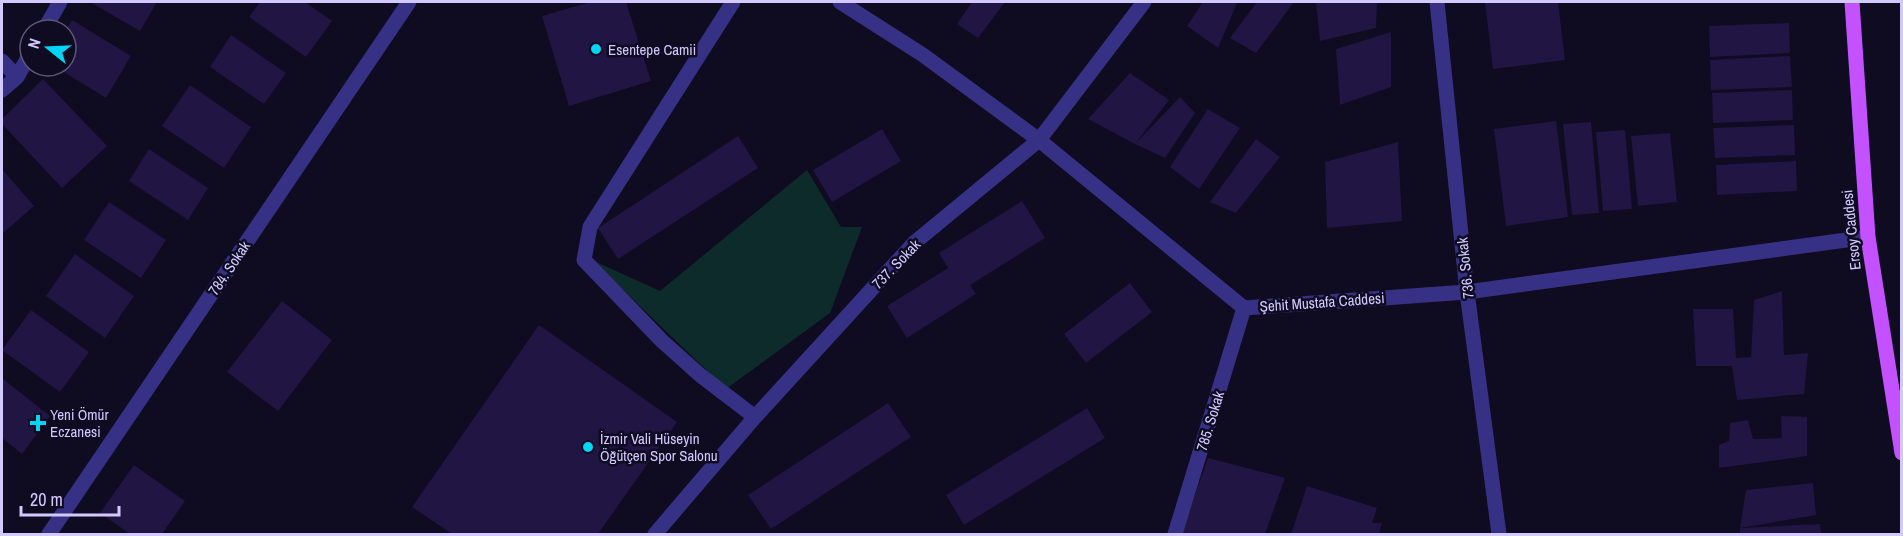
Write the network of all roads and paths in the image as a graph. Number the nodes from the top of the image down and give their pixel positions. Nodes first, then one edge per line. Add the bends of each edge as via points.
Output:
1 (60, 2) edge
2 (409, 2) edge
3 (733, 2) edge
4 (840, 2) edge
5 (1144, 2) edge
6 (1437, 2) edge
7 (1852, 2) edge
8 (51, 18) edge
9 (2, 61) edge
10 (17, 77) joint
11 (2, 90) edge
12 (1039, 140) junction
13 (1868, 237) junction
14 (1467, 292) junction
15 (1244, 308) junction
16 (755, 417) junction
17 (1902, 453) edge
18 (49, 534) edge
19 (655, 534) edge
20 (1176, 534) edge
21 (1499, 534) edge

1 - 8 street
2 - 18 street, 784. Sokak
3 - 16 street via 590,227 584,260 662,341
4 - 12 street, Şehit Mustafa Caddesi via 923,55
5 - 12 street, 737. Sokak
6 - 14 street, 736. Sokak
7 - 13 main road, Ersoy Caddesi
9 - 10 street
10 - 11 street
12 - 15 street, Şehit Mustafa Caddesi
12 - 16 street, 737. Sokak via 914,243
13 - 14 street, Şehit Mustafa Caddesi
13 - 17 main road, Ersoy Caddesi
14 - 15 street, Şehit Mustafa Caddesi
14 - 21 street, 736. Sokak
15 - 20 street, 785. Sokak
16 - 19 street, 737. Sokak

